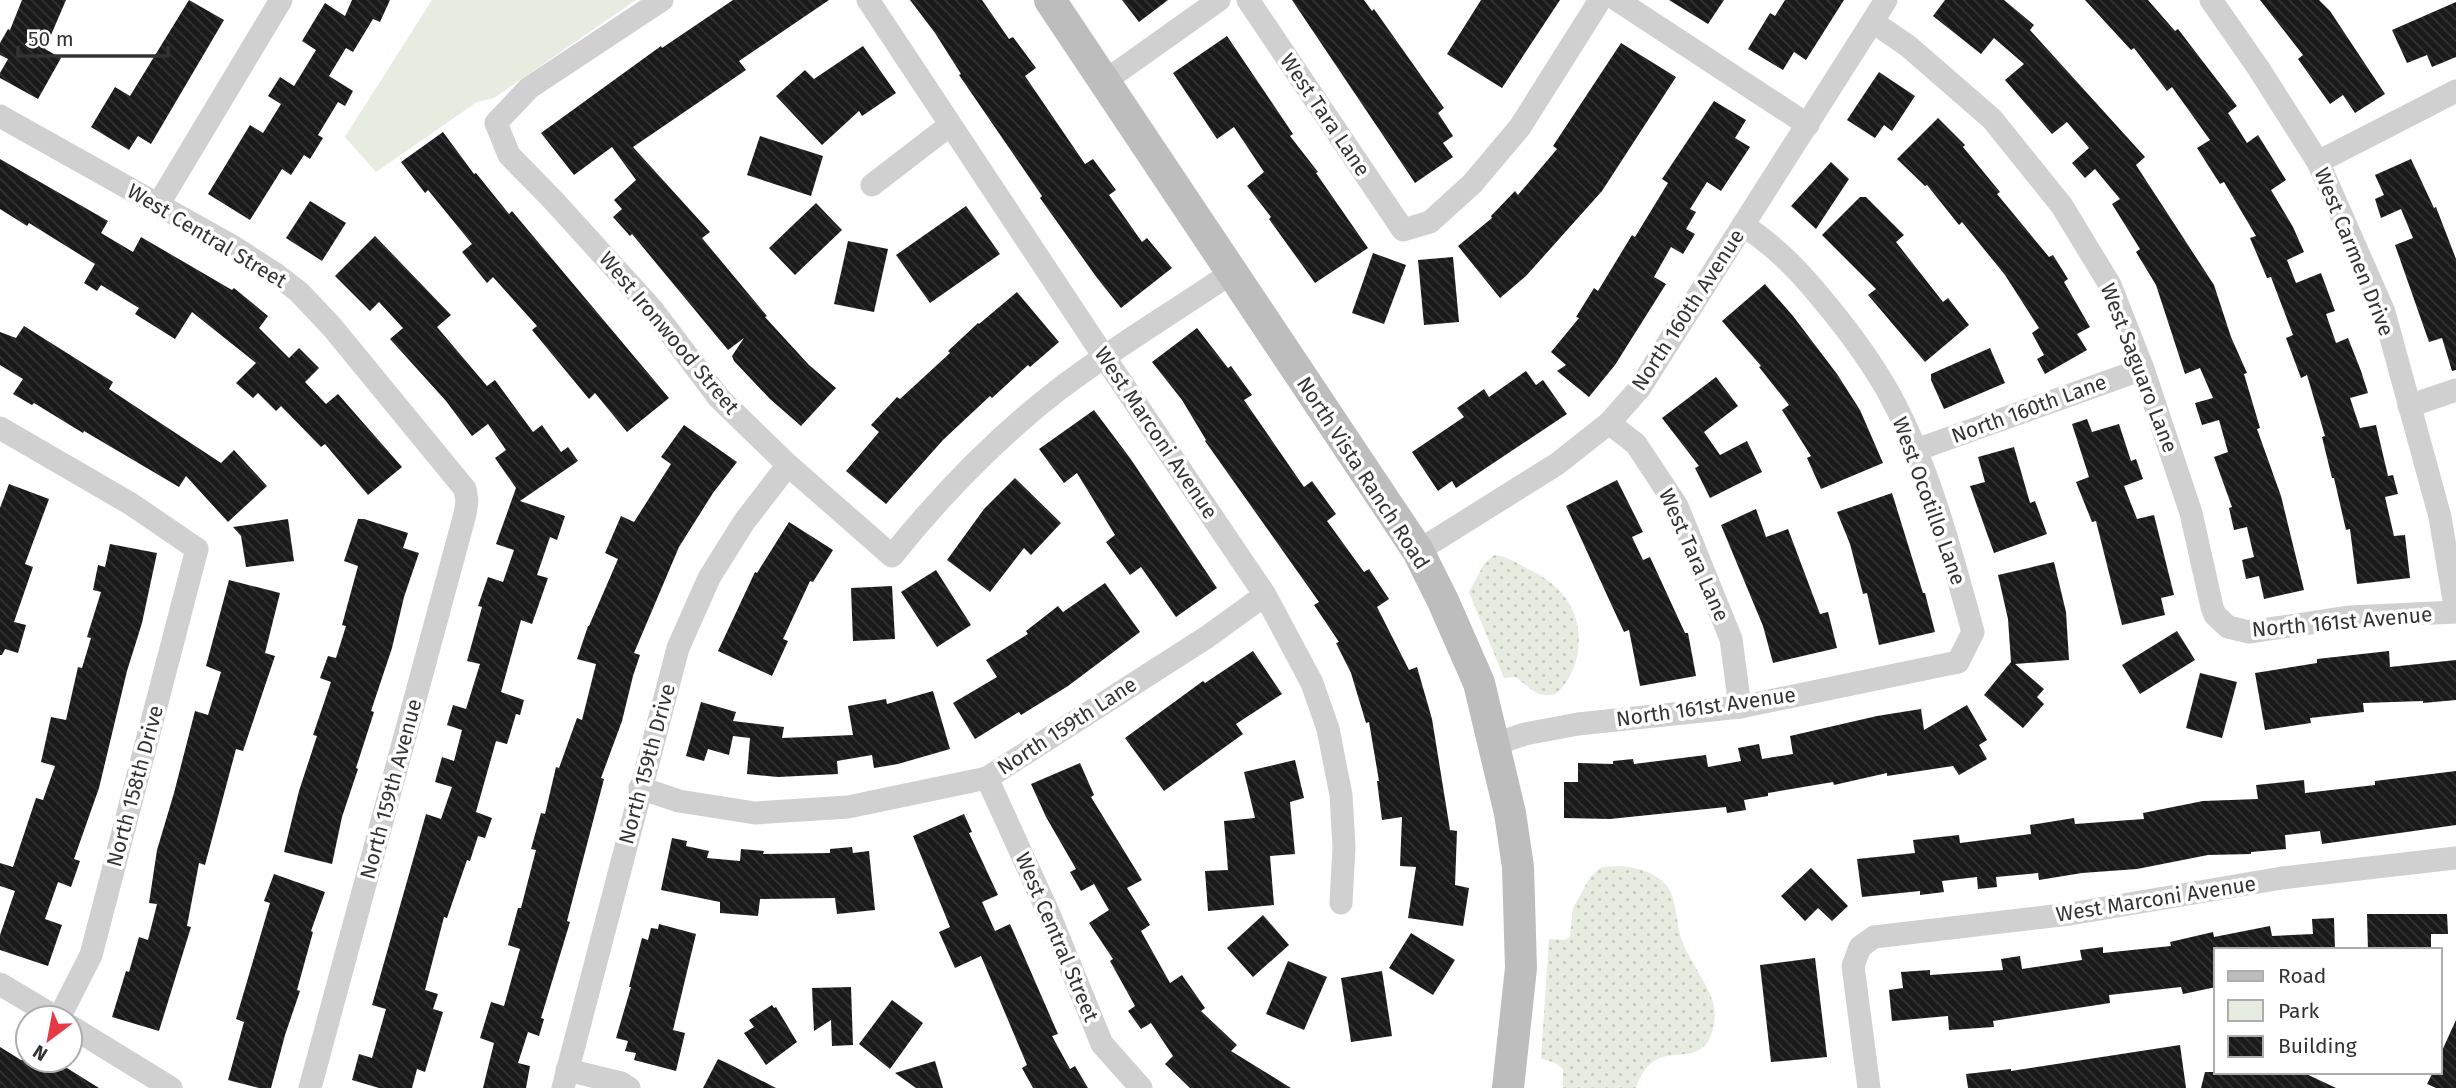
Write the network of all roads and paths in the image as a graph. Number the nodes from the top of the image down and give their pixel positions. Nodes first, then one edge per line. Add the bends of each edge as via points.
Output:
1 (281, 0) edge
2 (662, 0) edge
3 (868, 0) edge
4 (1050, 0) edge
5 (1219, 0) edge
6 (1248, 0) edge
7 (1600, 0) edge
8 (1617, 0) edge
9 (1886, 0) edge
10 (2211, 0) edge
11 (1873, 22) junction
12 (1105, 81) junction
13 (2456, 91) edge
14 (0, 116) edge
15 (950, 125) junction
16 (1808, 125) junction
17 (2318, 162) junction
18 (872, 185) dead end
19 (158, 205) junction
20 (1743, 225) junction
21 (1231, 273) junction
22 (1105, 358) junction
23 (2143, 369) junction
24 (2456, 390) edge
25 (2409, 406) junction
26 (1609, 423) junction
27 (0, 428) edge
28 (1916, 450) junction
29 (788, 465) junction
30 (465, 489) joint
31 (1418, 551) junction
32 (1265, 594) junction
33 (2456, 612) edge
34 (2228, 627) joint
35 (1958, 662) joint
36 (1740, 707) junction
37 (1495, 744) junction
38 (987, 778) junction
39 (640, 788) junction
40 (2456, 858) edge
41 (1341, 904) dead end
42 (0, 984) edge
43 (34, 1004) edge
44 (65, 1004) edge
45 (84, 1035) edge
46 (565, 1079) edge
47 (171, 1088) edge
48 (310, 1088) edge
49 (629, 1088) edge
50 (1141, 1088) edge
51 (1508, 1088) edge
52 (1869, 1088) edge

1 - 19 street
2 - 29 street, West Ironwood Street via 529,88 496,123 509,155 652,309 719,398
3 - 15 street, West Marconi Avenue
4 - 12 street, North Vista Ranch Road
5 - 12 street
6 - 7 street, West Tara Lane via 1403,230 1430,222 1472,184 1520,127
8 - 16 street
9 - 11 street, North 160th Avenue
10 - 17 street, West Carmen Drive
11 - 16 street, North 160th Avenue
11 - 23 street, West Saguaro Lane via 1908,46 1992,119 2062,205 2110,285
12 - 21 street, North Vista Ranch Road
13 - 17 street
14 - 19 street, West Central Street
15 - 18 street
15 - 22 street, West Marconi Avenue
16 - 20 street, North 160th Avenue
17 - 25 street, West Carmen Drive via 2384,312
19 - 30 street, West Central Street via 254,260 299,292
20 - 26 street, North 160th Avenue via 1639,388
20 - 28 street, West Ocotillo Lane via 1769,242 1808,282 1860,346
21 - 22 street
21 - 31 street, North Vista Ranch Road
22 - 29 street, West Ironwood Street via 980,457 892,556
22 - 32 street, West Marconi Avenue
23 - 28 street, North 160th Lane
23 - 34 street, West Saguaro Lane via 2191,513 2211,607
24 - 25 street
25 - 33 street, West Carmen Drive via 2440,517
26 - 31 street, North 160th Avenue via 1557,464
26 - 36 street, West Tara Lane via 1636,443 1677,506 1731,639
27 - 44 street, North 158th Drive via 197,549 91,955
28 - 35 street, West Ocotillo Lane via 1948,540 1973,632
29 - 39 street, North 159th Drive via 709,578 678,648
30 - 48 street, North 159th Avenue via 465,514
31 - 37 street, North Vista Ranch Road via 1479,683
32 - 38 street, North 159th Lane via 1207,637
32 - 41 street, West Marconi Avenue via 1312,683 1331,740 1344,821
33 - 34 street, North 161st Avenue via 2350,617 2249,632
35 - 36 street, North 161st Avenue
36 - 37 street, North 161st Avenue via 1578,724
37 - 51 street, North Vista Ranch Road via 1518,867 1521,968
38 - 39 street, North 159th Lane via 848,807 755,813 679,802
38 - 50 street, West Central Street via 1102,1044
39 - 46 street, North 159th Drive
40 - 52 street, West Marconi Avenue via 2282,878 2070,914 1874,937 1860,947 1853,966
42 - 43 street
45 - 47 street
46 - 49 street via 621,1083

